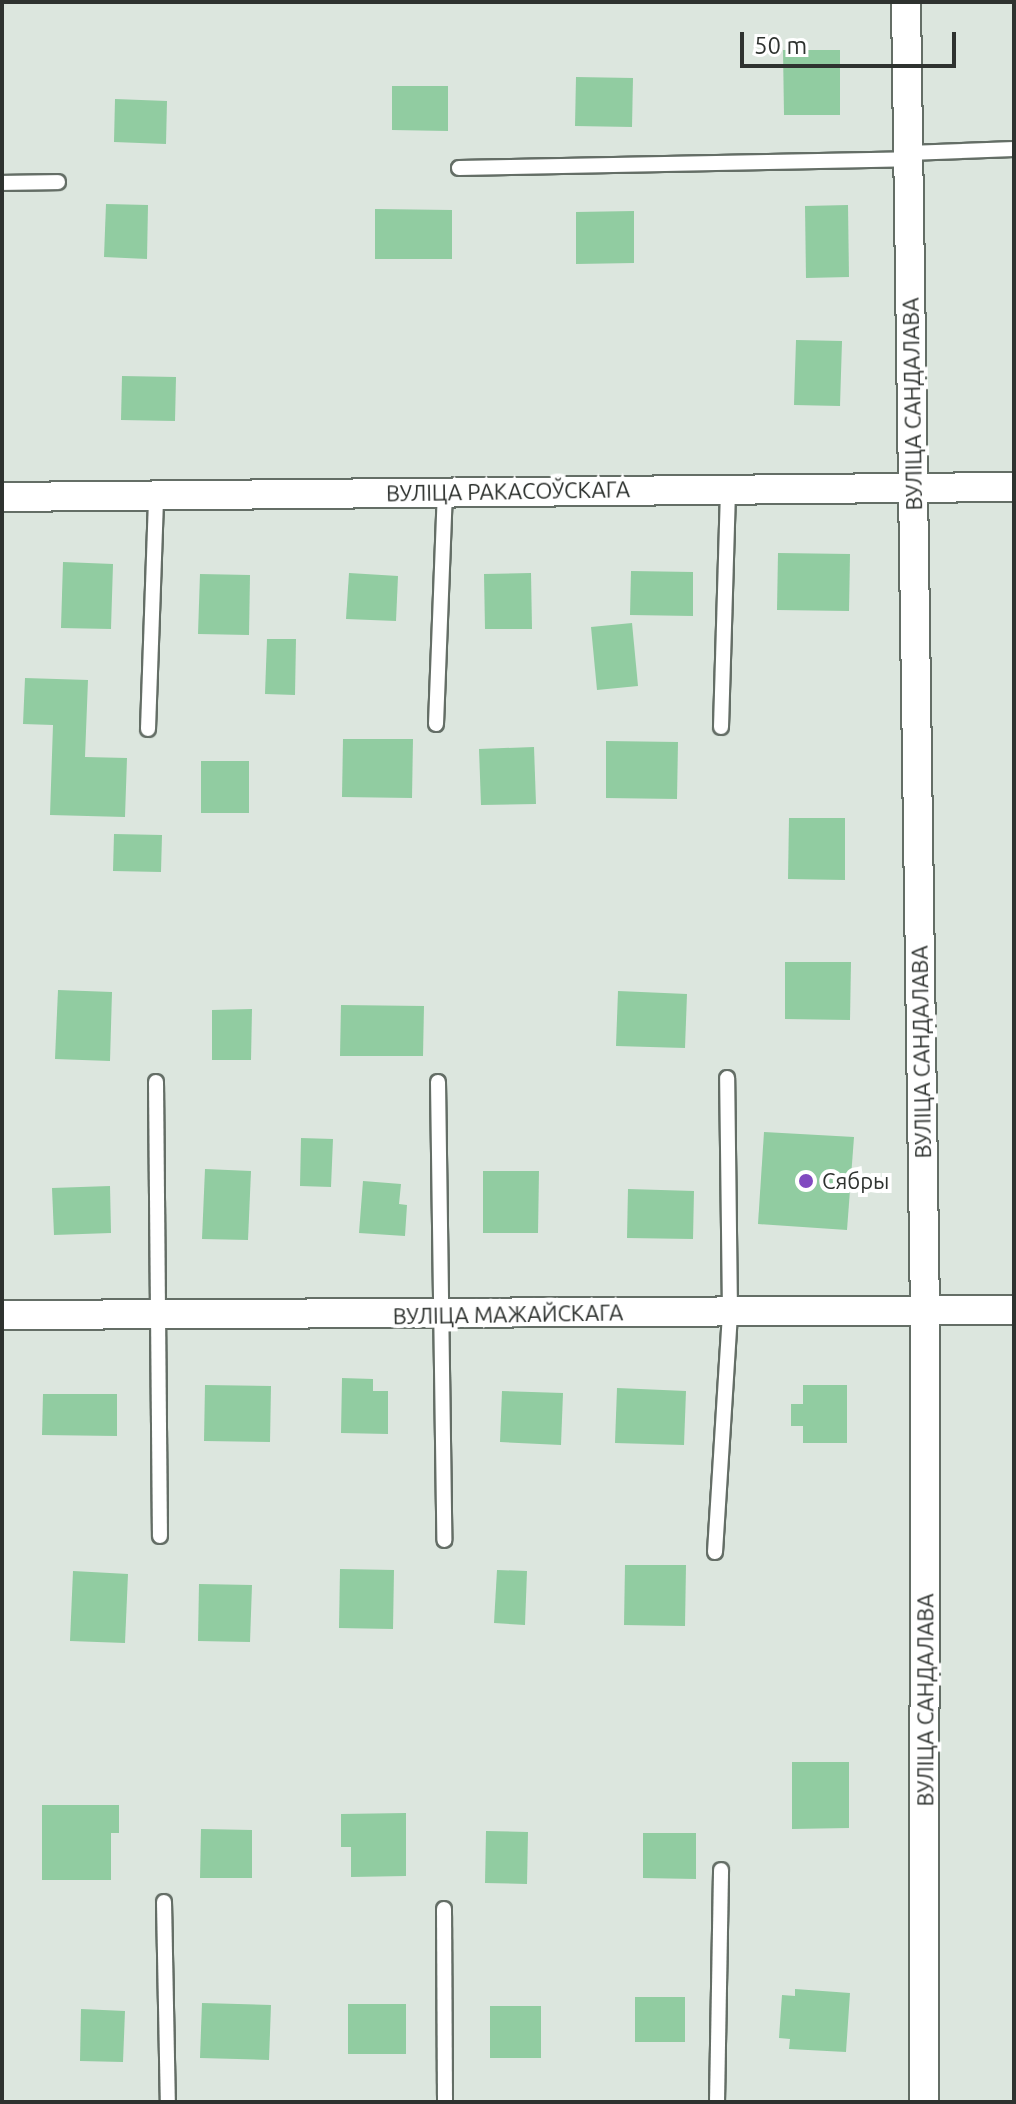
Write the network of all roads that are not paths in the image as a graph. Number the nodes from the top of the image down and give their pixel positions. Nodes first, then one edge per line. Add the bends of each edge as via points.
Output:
1 (906, 2) edge
2 (1014, 149) edge
3 (908, 156) junction
4 (459, 168) dead end
5 (58, 182) dead end
6 (2, 183) edge
7 (1014, 487) edge
8 (914, 488) junction
9 (728, 489) junction
10 (445, 491) junction
11 (2, 497) edge
12 (156, 497) junction
13 (436, 724) dead end
14 (721, 727) dead end
15 (148, 729) dead end
16 (727, 1078) dead end
17 (156, 1082) dead end
18 (438, 1082) dead end
19 (1014, 1310) edge
20 (925, 1311) junction
21 (730, 1312) junction
22 (2, 1315) edge
23 (441, 1315) junction
24 (159, 1316) junction
25 (160, 1536) dead end
26 (444, 1540) dead end
27 (715, 1552) dead end
28 (721, 1870) dead end
29 (164, 1902) dead end
30 (444, 1909) dead end
31 (168, 2102) edge
32 (445, 2102) edge
33 (717, 2102) edge
34 (924, 2102) edge

1 - 3 street, ВУЛІЦА САНДАЛАВА
2 - 3 lane
3 - 4 lane
3 - 8 street, ВУЛІЦА САНДАЛАВА
5 - 6 lane
7 - 8 street, ВУЛІЦА РАКАСОЎСКАГА
8 - 9 street, ВУЛІЦА РАКАСОЎСКАГА
8 - 20 street, ВУЛІЦА САНДАЛАВА
9 - 10 street, ВУЛІЦА РАКАСОЎСКАГА
9 - 14 lane
10 - 12 street, ВУЛІЦА РАКАСОЎСКАГА
10 - 13 lane
11 - 12 street, ВУЛІЦА РАКАСОЎСКАГА
12 - 15 lane
16 - 21 lane
17 - 24 lane
18 - 23 lane
19 - 20 street, ВУЛІЦА МАЖАЙСКАГА
20 - 21 street, ВУЛІЦА МАЖАЙСКАГА
20 - 34 street, ВУЛІЦА САНДАЛАВА
21 - 23 street, ВУЛІЦА МАЖАЙСКАГА
21 - 27 lane
22 - 24 street, ВУЛІЦА МАЖАЙСКАГА
23 - 24 street, ВУЛІЦА МАЖАЙСКАГА
23 - 26 lane
24 - 25 lane
28 - 33 lane
29 - 31 lane
30 - 32 lane

